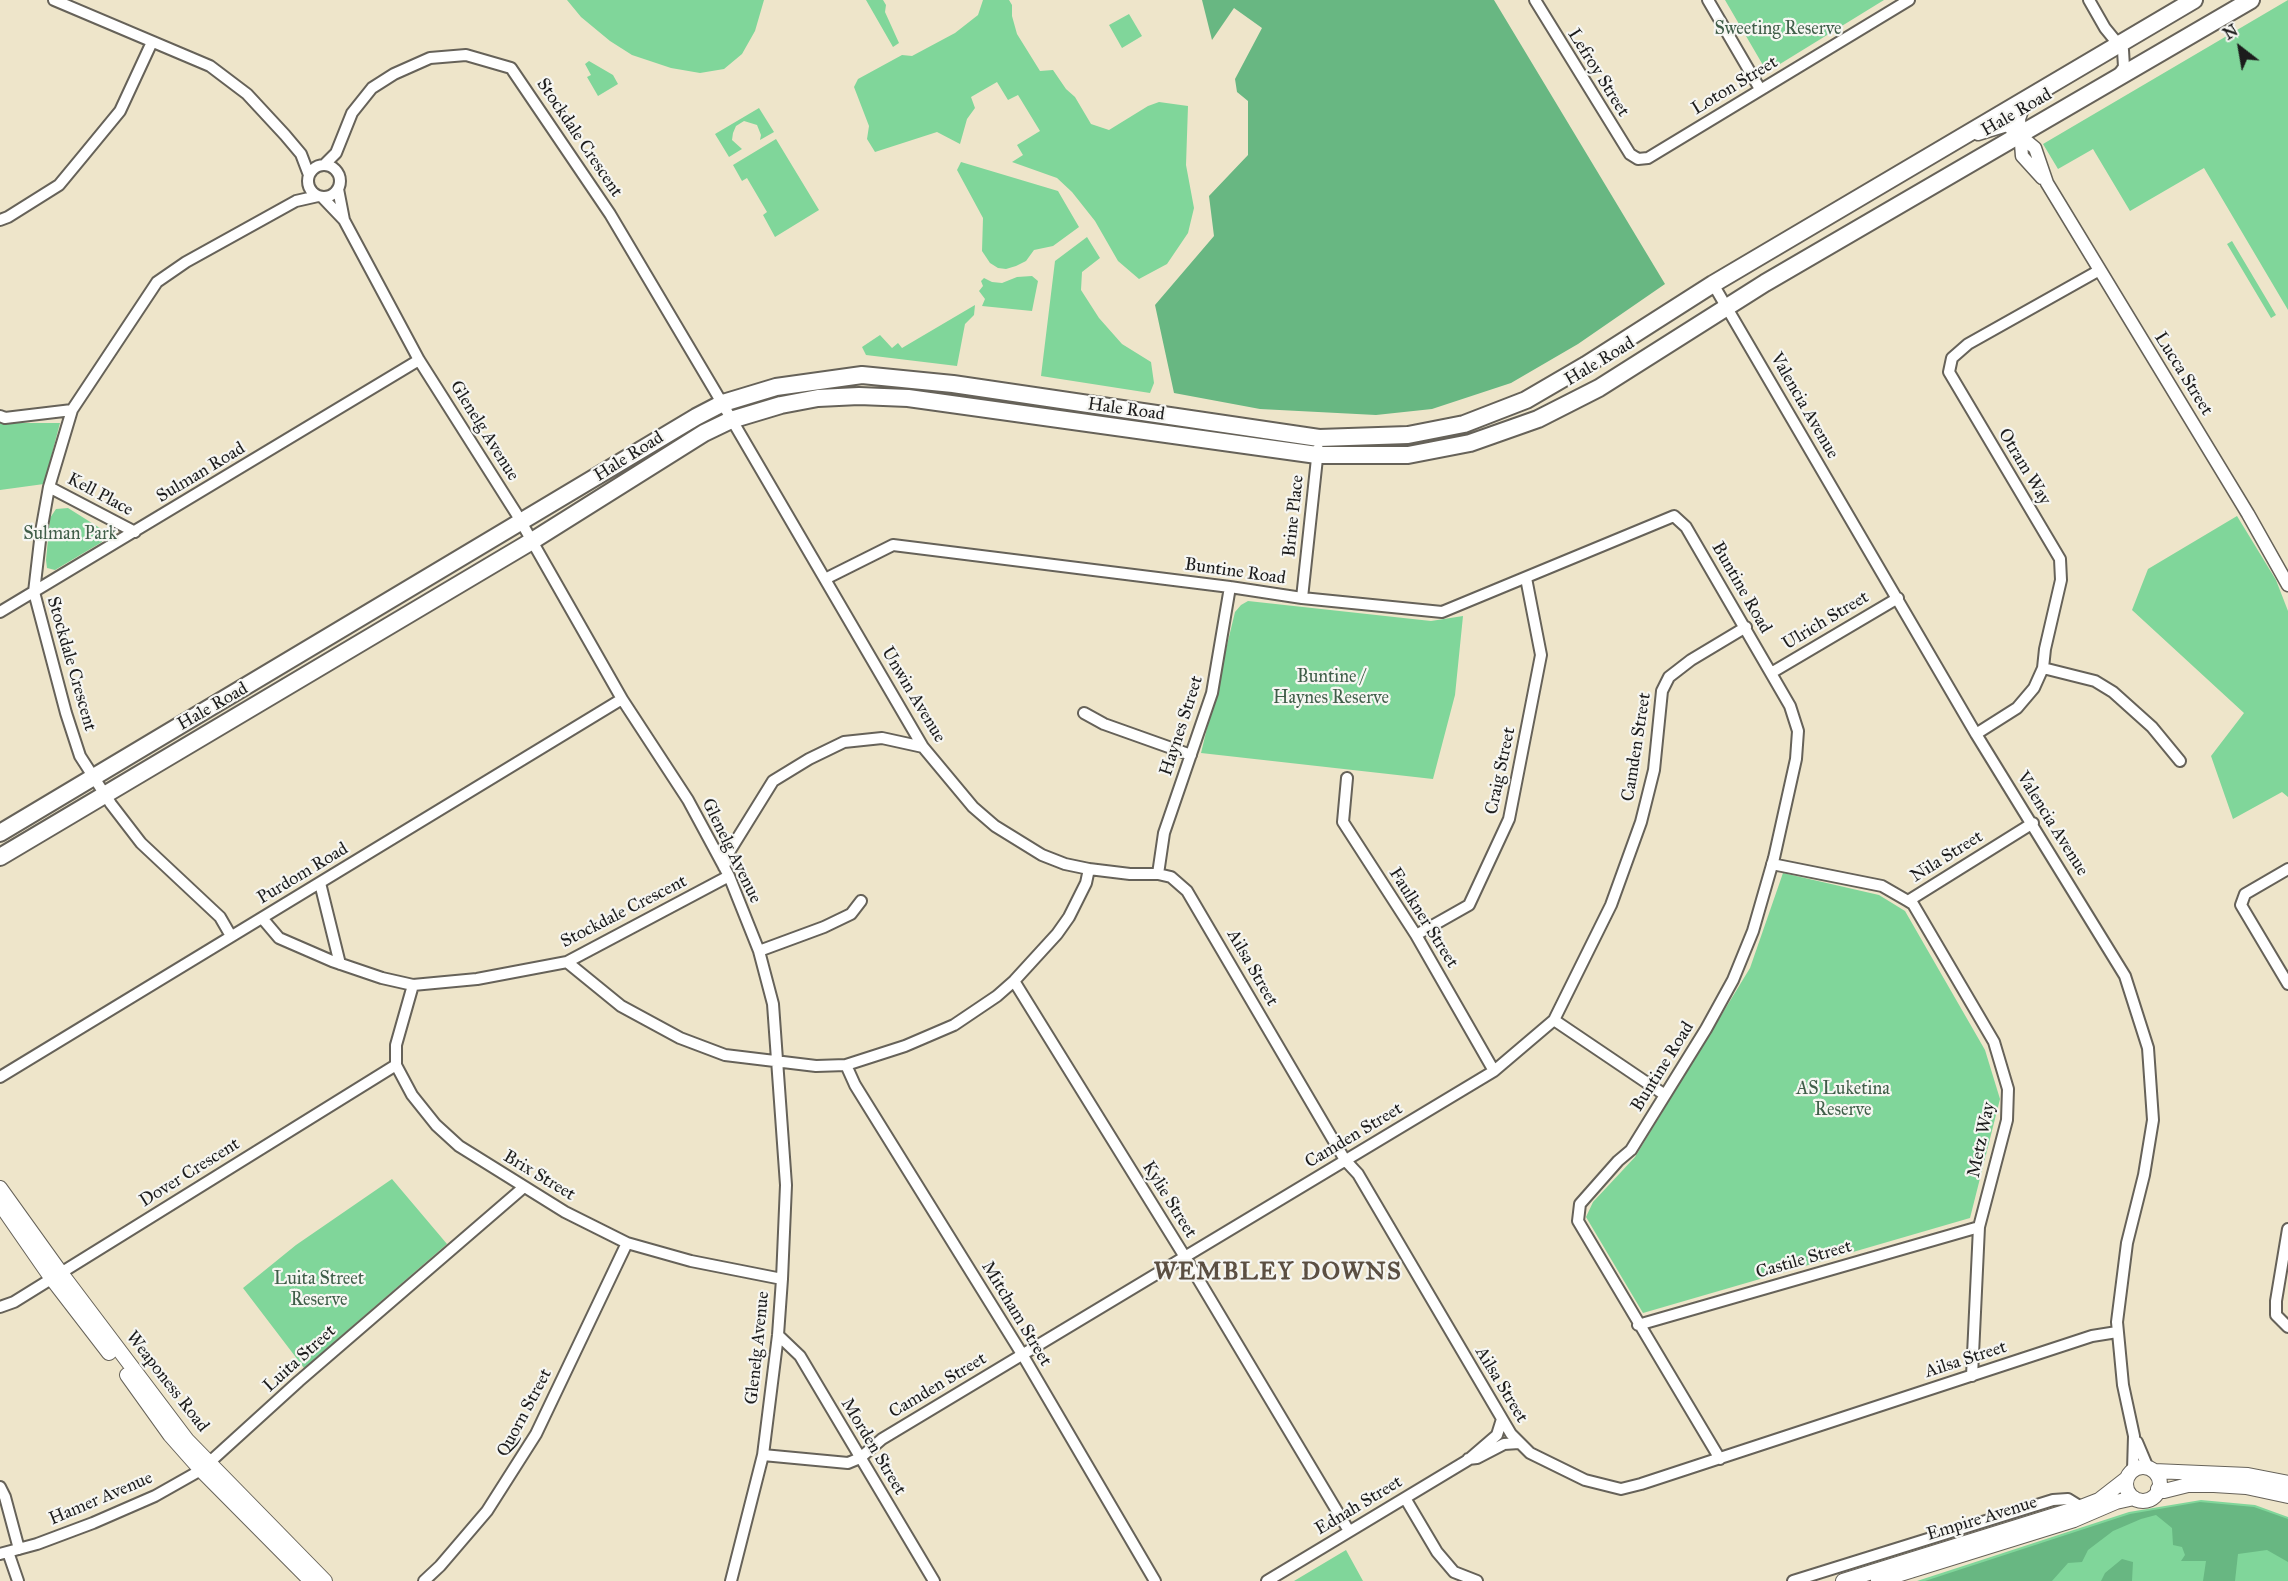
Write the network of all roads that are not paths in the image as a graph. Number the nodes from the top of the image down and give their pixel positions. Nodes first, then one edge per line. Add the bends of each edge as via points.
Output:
1 (54, 0) edge
2 (1535, 0) edge
3 (1708, 0) edge
4 (1909, 0) edge
5 (2089, 0) edge
6 (2194, 0) edge
7 (2252, 0) edge
8 (152, 42) junction
9 (2118, 45) junction
10 (2114, 80) junction
11 (1760, 89) junction
12 (2026, 99) junction
13 (2019, 135) junction
14 (1953, 143) junction
15 (336, 153) junction
16 (301, 154) junction
17 (1638, 159) joint
18 (323, 165) junction
19 (338, 172) junction
20 (309, 181) junction
21 (338, 189) junction
22 (321, 197) junction
23 (296, 201) junction
24 (0, 220) edge
25 (344, 220) junction
26 (2098, 271) junction
27 (1713, 284) junction
28 (1727, 306) junction
29 (419, 360) junction
30 (723, 403) junction
31 (72, 410) junction
32 (0, 416) edge
33 (731, 420) junction
34 (1319, 438) junction
35 (1317, 455) junction
36 (49, 487) junction
37 (521, 521) junction
38 (135, 532) junction
39 (532, 541) junction
40 (1526, 578) junction
41 (825, 579) junction
42 (2288, 585) edge
43 (1230, 587) junction
44 (34, 592) junction
45 (1302, 598) junction
46 (1898, 598) junction
47 (0, 612) edge
48 (1746, 627) junction
49 (2043, 668) junction
50 (1771, 674) junction
51 (622, 699) junction
52 (1084, 713) dead end
53 (1976, 734) junction
54 (923, 747) junction
55 (1191, 755) junction
56 (2180, 761) dead end
57 (93, 777) junction
58 (1347, 778) dead end
59 (104, 793) junction
60 (2033, 824) junction
61 (0, 833) edge
62 (0, 857) edge
63 (1772, 864) junction
64 (1089, 869) junction
65 (2288, 869) edge
66 (726, 872) junction
67 (1158, 874) junction
68 (320, 883) junction
69 (861, 901) dead end
70 (1908, 901) junction
71 (262, 918) junction
72 (1416, 935) junction
73 (231, 936) junction
74 (759, 951) junction
75 (567, 962) junction
76 (340, 964) junction
77 (1014, 981) junction
78 (2288, 984) edge
79 (413, 985) junction
80 (1554, 1020) junction
81 (777, 1062) junction
82 (396, 1065) junction
83 (846, 1065) junction
84 (1494, 1071) junction
85 (0, 1077) edge
86 (1665, 1095) junction
87 (1345, 1160) junction
88 (524, 1187) junction
89 (0, 1188) edge
90 (0, 1204) edge
91 (1979, 1227) junction
92 (2288, 1229) edge
93 (627, 1243) junction
94 (1185, 1257) junction
95 (56, 1276) junction
96 (782, 1279) junction
97 (0, 1307) edge
98 (1638, 1325) junction
99 (2288, 1327) edge
100 (2117, 1332) junction
101 (778, 1335) junction
102 (1022, 1354) junction
103 (1972, 1376) junction
104 (1502, 1419) junction
105 (2134, 1436) junction
106 (1519, 1443) junction
107 (763, 1455) junction
108 (860, 1458) junction
109 (1720, 1459) junction
110 (1468, 1460) junction
111 (205, 1467) junction
112 (2151, 1469) junction
113 (2130, 1475) junction
114 (2288, 1483) edge
115 (0, 1487) edge
116 (2158, 1489) junction
117 (2288, 1496) edge
118 (1405, 1498) junction
119 (2134, 1498) junction
120 (2081, 1507) junction
121 (1349, 1532) junction
122 (9, 1551) edge
123 (18, 1581) edge
124 (311, 1581) edge
125 (325, 1581) edge
126 (424, 1581) edge
127 (731, 1581) edge
128 (934, 1581) edge
129 (1155, 1581) edge
130 (1267, 1581) edge
131 (1477, 1581) edge
132 (1795, 1581) edge
133 (1843, 1581) edge
134 (1878, 1581) edge

1 - 8 street, Glenelg Avenue
2 - 17 street, Lefroy Street via 1630,154
3 - 11 street
4 - 11 street, Loton Street
5 - 9 street
6 - 9 main road, Hale Road
7 - 10 main road, Hale Road
8 - 16 street, Glenelg Avenue via 210,66 247,94
8 - 24 street via 120,111 59,185
9 - 10 street via 2123,50 2124,68
9 - 12 main road, Hale Road
10 - 13 main road, Hale Road
11 - 17 street, Loton Street via 1648,158
12 - 13 street, Lucca Street via 2019,119
12 - 14 main road, Hale Road
13 - 14 street via 2007,125
13 - 26 street, Lucca Street via 2022,156 2047,183
13 - 28 main road, Hale Road
14 - 27 main road, Hale Road
15 - 18 street, Stockdale Crescent
15 - 19 street, Stockdale Crescent
15 - 30 street, Stockdale Crescent via 352,113 372,88 394,74 430,58 466,55 511,68 610,214
16 - 18 street, Glenelg Avenue
16 - 20 street, Glenelg Avenue
18 - 19 street, Glenelg Avenue
18 - 20 street via 313,170
19 - 21 street, Glenelg Avenue
20 - 22 street, Glenelg Avenue via 312,192
20 - 23 street, Stockdale Crescent
21 - 22 street
21 - 25 street, Glenelg Avenue
22 - 23 street, Stockdale Crescent
22 - 25 street, Glenelg Avenue
23 - 31 street, Stockdale Crescent via 157,282
25 - 29 street, Glenelg Avenue
26 - 42 street, Lucca Street
26 - 49 street, Otram Way via 1968,344 1952,358 1949,372 2060,559 2061,580
27 - 28 street, Valencia Avenue
27 - 34 main road, Hale Road via 1586,365 1506,408 1464,424 1408,435
28 - 35 main road, Hale Road via 1599,388 1527,423 1470,443 1408,455
28 - 46 street, Valencia Avenue
29 - 37 street, Glenelg Avenue
29 - 38 street, Sulman Road
30 - 33 street, Stockdale Crescent
30 - 34 main road, Hale Road via 776,387 862,375 953,384
30 - 37 main road, Hale Road
31 - 32 street
31 - 36 street, Stockdale Crescent
33 - 35 main road, Hale Road via 818,398 898,398
33 - 39 main road, Hale Road via 704,432
33 - 41 street, Unwin Avenue
34 - 35 street, Brine Place
35 - 45 street, Brine Place
36 - 38 street, Kell Place
36 - 44 street, Stockdale Crescent
37 - 39 street, Glenelg Avenue
37 - 57 main road, Hale Road
38 - 44 street, Sulman Road
39 - 51 street, Glenelg Avenue
39 - 59 main road, Hale Road
40 - 45 street, Buntine Road via 1442,612
40 - 48 street, Buntine Road via 1674,516 1686,527
40 - 72 street, Craig Street via 1541,655 1509,819 1469,905
41 - 43 street, Buntine Road via 894,545
41 - 54 street, Unwin Avenue
43 - 45 street, Buntine Road
43 - 55 street, Haynes Street via 1212,693
44 - 47 street, Sulman Road
44 - 57 street, Stockdale Crescent via 66,713 80,756
46 - 50 street, Ulrich Street
46 - 53 street, Valencia Avenue
48 - 50 street, Buntine Road
48 - 80 street, Camden Street via 1691,660 1669,677 1662,691 1654,770 1641,822 1611,905
49 - 53 street, Otram Way via 2034,688 2017,708
49 - 56 street via 2096,681 2113,692 2152,727
50 - 63 street, Buntine Road via 1790,706 1798,731 1796,759
51 - 66 street, Glenelg Avenue via 688,800
51 - 68 street, Purdom Road
52 - 55 street
53 - 60 street, Valencia Avenue
54 - 64 street, Unwin Avenue via 973,807 995,826 1042,855
54 - 66 street via 882,738 844,742 808,759 774,781 729,852
55 - 67 street, Haynes Street via 1164,833
57 - 59 street, Stockdale Crescent
57 - 61 main road, Hale Road
58 - 72 street, Faulkner Street via 1343,822
59 - 62 main road, Hale Road
59 - 73 street, Stockdale Crescent via 141,843 220,917
60 - 70 street, Nila Street
60 - 100 street, Valencia Avenue via 2125,976 2148,1048 2153,1120 2127,1243
63 - 70 street, Nila Street via 1882,886
63 - 86 street, Buntine Road via 1753,931 1732,980
64 - 67 street, Unwin Avenue
64 - 77 street via 1069,917
65 - 78 street via 2245,894 2241,905
66 - 74 street, Glenelg Avenue
66 - 75 street, Stockdale Crescent
67 - 87 street, Ailsa Street via 1172,877 1187,891
68 - 71 street, Purdom Road
68 - 76 street
69 - 74 street via 851,914
70 - 91 street, Metz Way via 1994,1042 2008,1089 2007,1120
71 - 73 street, Purdom Road
71 - 76 street, Stockdale Crescent via 279,938
72 - 84 street, Faulkner Street
73 - 85 street, Purdom Road
74 - 81 street, Glenelg Avenue via 773,1004
75 - 79 street, Stockdale Crescent via 477,979
75 - 81 street via 621,1006 680,1038 725,1055
76 - 79 street, Stockdale Crescent
77 - 83 street via 954,1025
77 - 94 street, Kylie Street
79 - 82 street via 396,1045
80 - 84 street, Camden Street
80 - 86 street
81 - 83 street
81 - 96 street, Glenelg Avenue via 786,1185
82 - 88 street, Brix Street via 412,1095 436,1125 459,1146
82 - 95 street, Dover Crescent
83 - 102 street, Mitcham Street
84 - 87 street, Camden Street
86 - 98 street, Buntine Road via 1631,1150 1580,1204 1578,1221
87 - 94 street, Camden Street
87 - 104 street, Ailsa Street via 1358,1174
88 - 93 street, Brix Street
88 - 111 street, Luita Street
89 - 95 main road, Weaponess Road
90 - 95 main road, Weaponess Road
91 - 98 street, Castile Street
91 - 103 street, Metz Way
92 - 99 street via 2276,1315
93 - 96 street, Brix Street via 691,1261
93 - 126 street, Quorn Street via 536,1434 487,1511
94 - 102 street, Camden Street
94 - 121 street, Kylie Street
95 - 97 street, Dover Crescent
95 - 111 main road, Weaponess Road
96 - 101 street, Glenelg Avenue
98 - 109 street, Buntine Road
100 - 103 street, Ailsa Street via 2092,1336
100 - 105 street, Valencia Avenue
101 - 107 street, Glenelg Avenue
101 - 108 street, Morden Street via 800,1356
102 - 108 street, Camden Street via 882,1439
102 - 129 street, Mitcham Street
103 - 109 street, Ailsa Street
104 - 106 street, Ailsa Street
104 - 110 street, Ednah Street via 1497,1435
105 - 112 street, Valencia Avenue
105 - 113 street, Valencia Avenue
106 - 109 street, Ailsa Street via 1530,1453 1585,1480 1621,1489
106 - 110 street, Ednah Street via 1504,1444
107 - 108 street via 848,1463
107 - 127 street, Glenelg Avenue
108 - 128 street, Morden Street
110 - 118 street, Ednah Street
111 - 122 street, Hamer Avenue via 155,1496 82,1527
111 - 124 main road, Weaponess Road
111 - 125 main road, Weaponess Road
112 - 113 main road via 2138,1467
112 - 114 main road via 2248,1475
112 - 116 main road via 2159,1479
113 - 119 main road via 2126,1486
113 - 120 main road, Empire Avenue via 2099,1500
115 - 122 street via 5,1497
116 - 117 main road via 2214,1485
116 - 119 main road via 2148,1499
118 - 121 street, Ednah Street
118 - 131 street via 1437,1552 1454,1572
119 - 134 main road, Empire Avenue
120 - 132 street via 2068,1498 2053,1500
120 - 133 main road, Empire Avenue
121 - 130 street, Ednah Street
122 - 123 street

